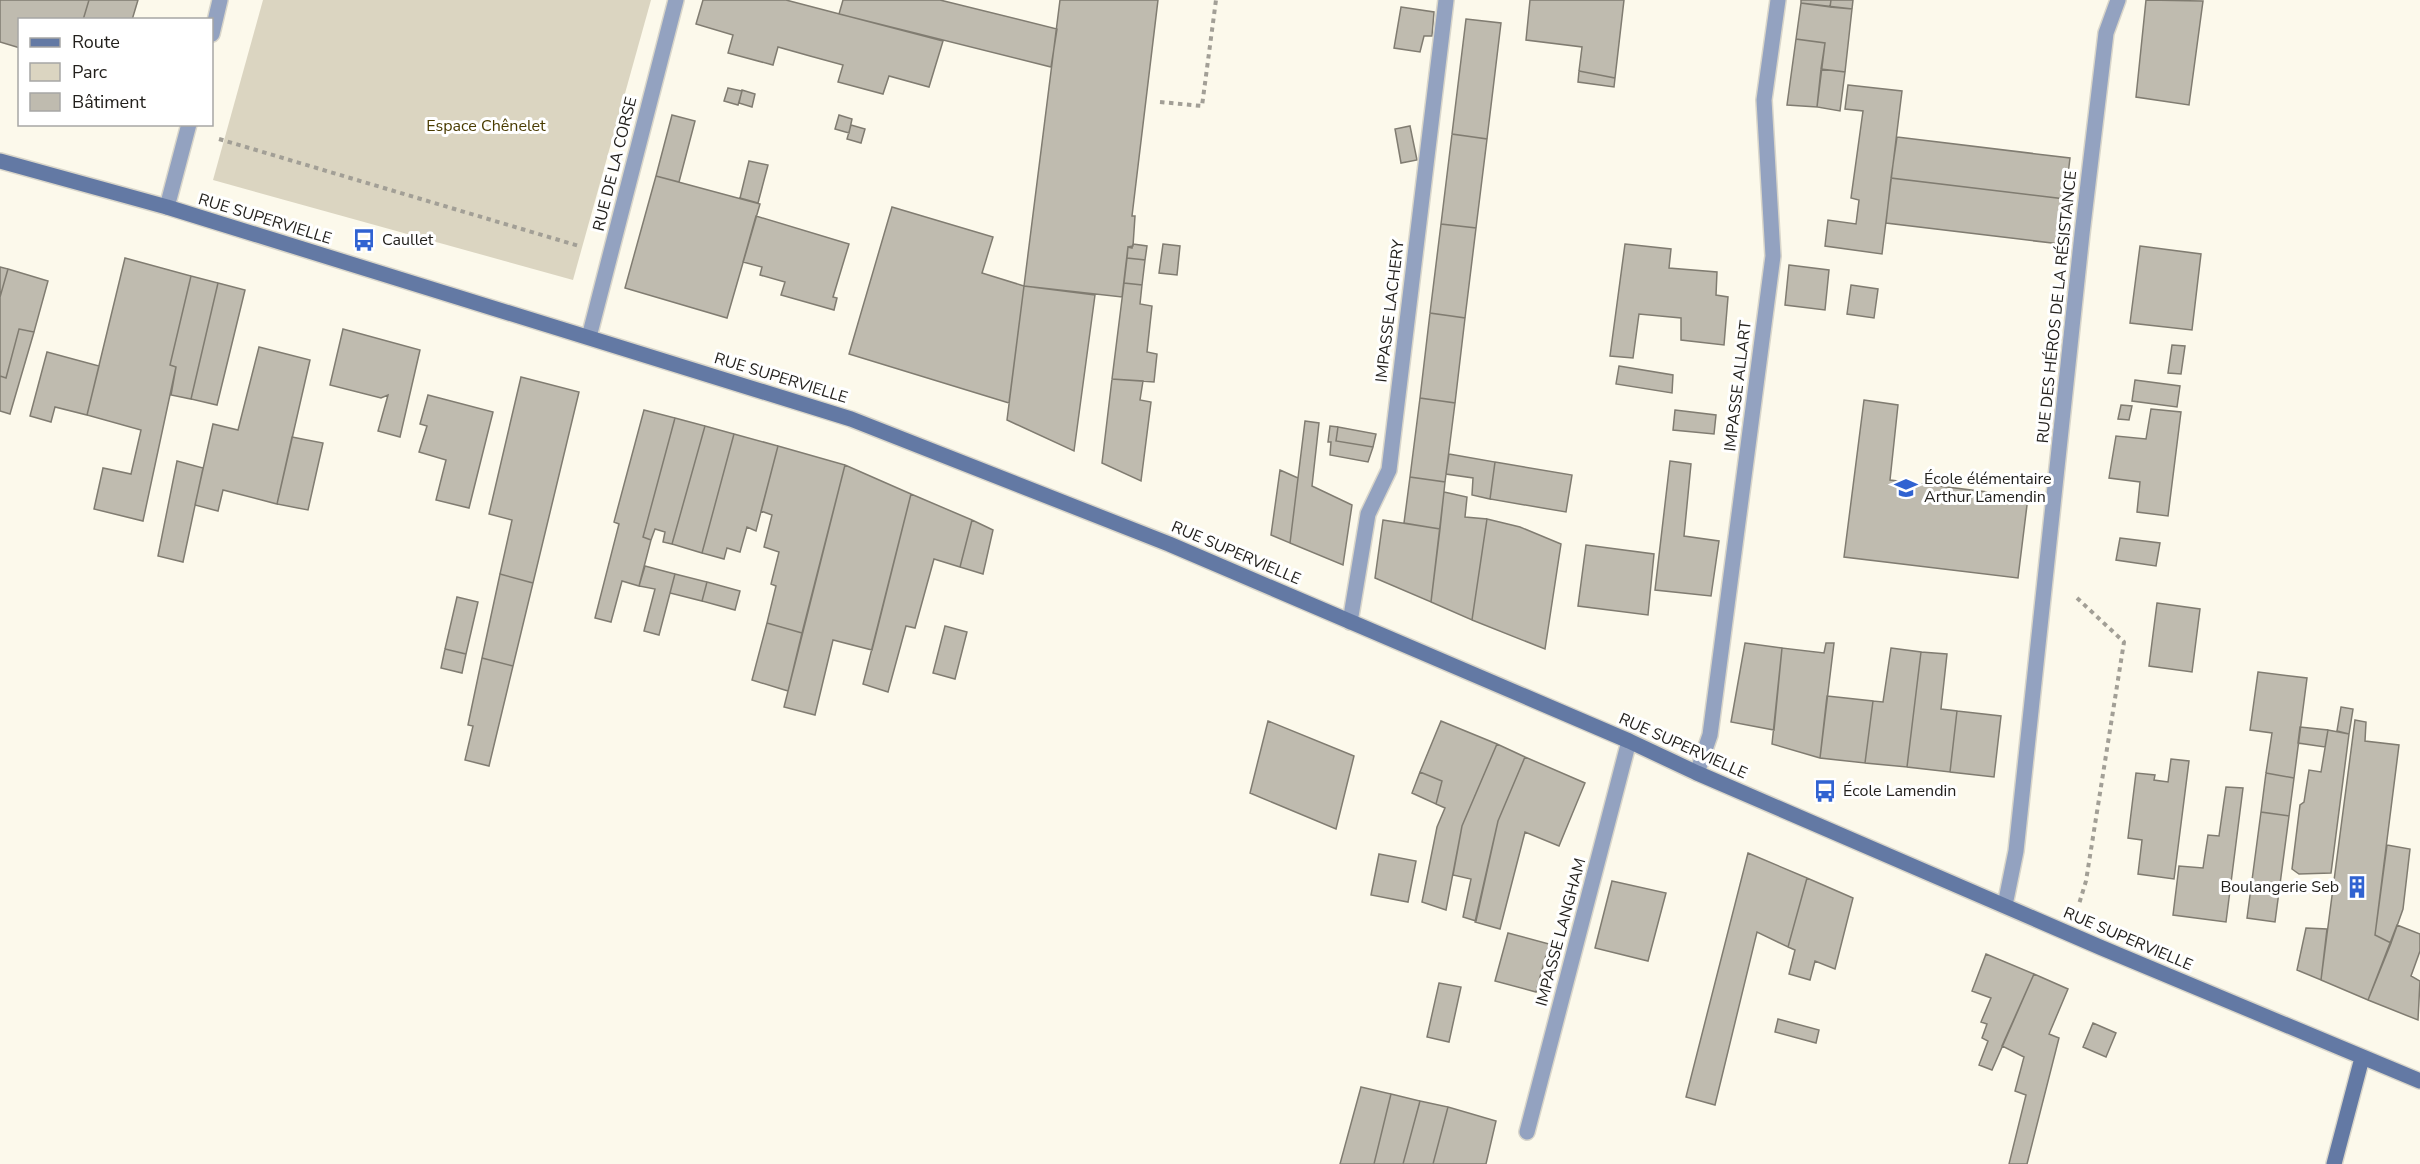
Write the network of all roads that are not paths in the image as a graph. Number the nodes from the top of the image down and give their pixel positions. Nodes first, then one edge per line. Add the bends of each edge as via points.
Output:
1 (220, 0) edge
2 (676, 0) edge
3 (1446, 0) edge
4 (1778, 0) edge
5 (2118, 0) edge
6 (213, 30) edge
7 (188, 126) edge
8 (0, 161) edge
9 (166, 207) junction
10 (590, 337) junction
11 (1350, 622) junction
12 (1629, 741) junction
13 (1697, 773) junction
14 (2005, 905) junction
15 (2362, 1058) junction
16 (2420, 1081) edge
17 (1527, 1132) dead end
18 (2334, 1164) edge

1 - 6 street
2 - 10 street, RUE DE LA CORSE
3 - 11 street, IMPASSE LACHERY via 1389,470 1368,514
4 - 13 street, IMPASSE ALLART via 1764,100 1773,256 1710,735
5 - 14 street, RUE DES HÉROS DE LA RÉSISTANCE via 2106,33 2016,851
7 - 9 street
8 - 9 main road, RUE SUPERVIELLE
9 - 10 main road, RUE SUPERVIELLE
10 - 11 main road, RUE SUPERVIELLE via 851,418 1168,544
11 - 12 main road, RUE SUPERVIELLE
12 - 13 main road, RUE SUPERVIELLE
12 - 17 street, IMPASSE LANGHAM
13 - 14 main road, RUE SUPERVIELLE
14 - 15 main road, RUE SUPERVIELLE
15 - 16 main road, RUE SUPERVIELLE
15 - 18 main road

